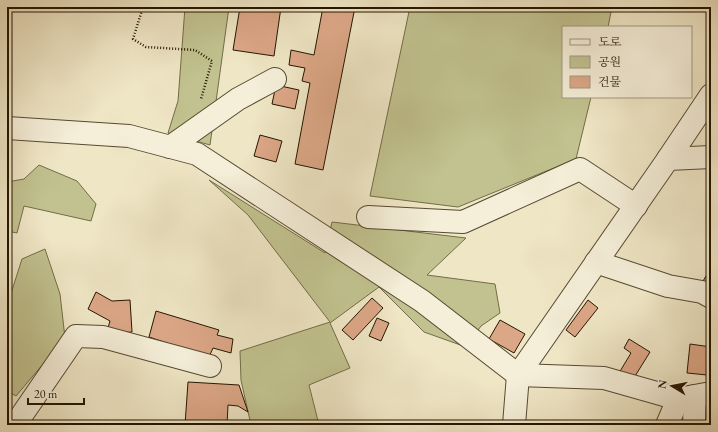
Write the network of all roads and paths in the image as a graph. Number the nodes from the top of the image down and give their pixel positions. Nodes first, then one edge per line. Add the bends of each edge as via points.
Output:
1 (143, 7) edge
2 (275, 79) dead end
3 (711, 95) edge
4 (7, 128) edge
5 (193, 131) junction
6 (170, 147) junction
7 (711, 157) edge
8 (668, 159) junction
9 (636, 206) junction
10 (368, 217) dead end
11 (596, 262) junction
12 (711, 297) edge
13 (210, 366) dead end
14 (518, 375) junction
15 (695, 396) edge
16 (16, 425) edge
17 (514, 425) edge
18 (666, 425) edge
19 (694, 425) edge

1 - 5 path via 133,39 146,47 195,50 212,61
2 - 5 street via 238,99
3 - 8 street
4 - 6 street via 129,136
5 - 6 street
6 - 14 street via 198,154 422,302
7 - 8 street
8 - 9 street
9 - 10 street via 580,169 463,222
9 - 11 street
11 - 12 street via 668,286 702,292
11 - 14 street
13 - 16 street via 103,337 76,336
14 - 15 street via 604,378
14 - 17 street
15 - 18 street
15 - 19 street

